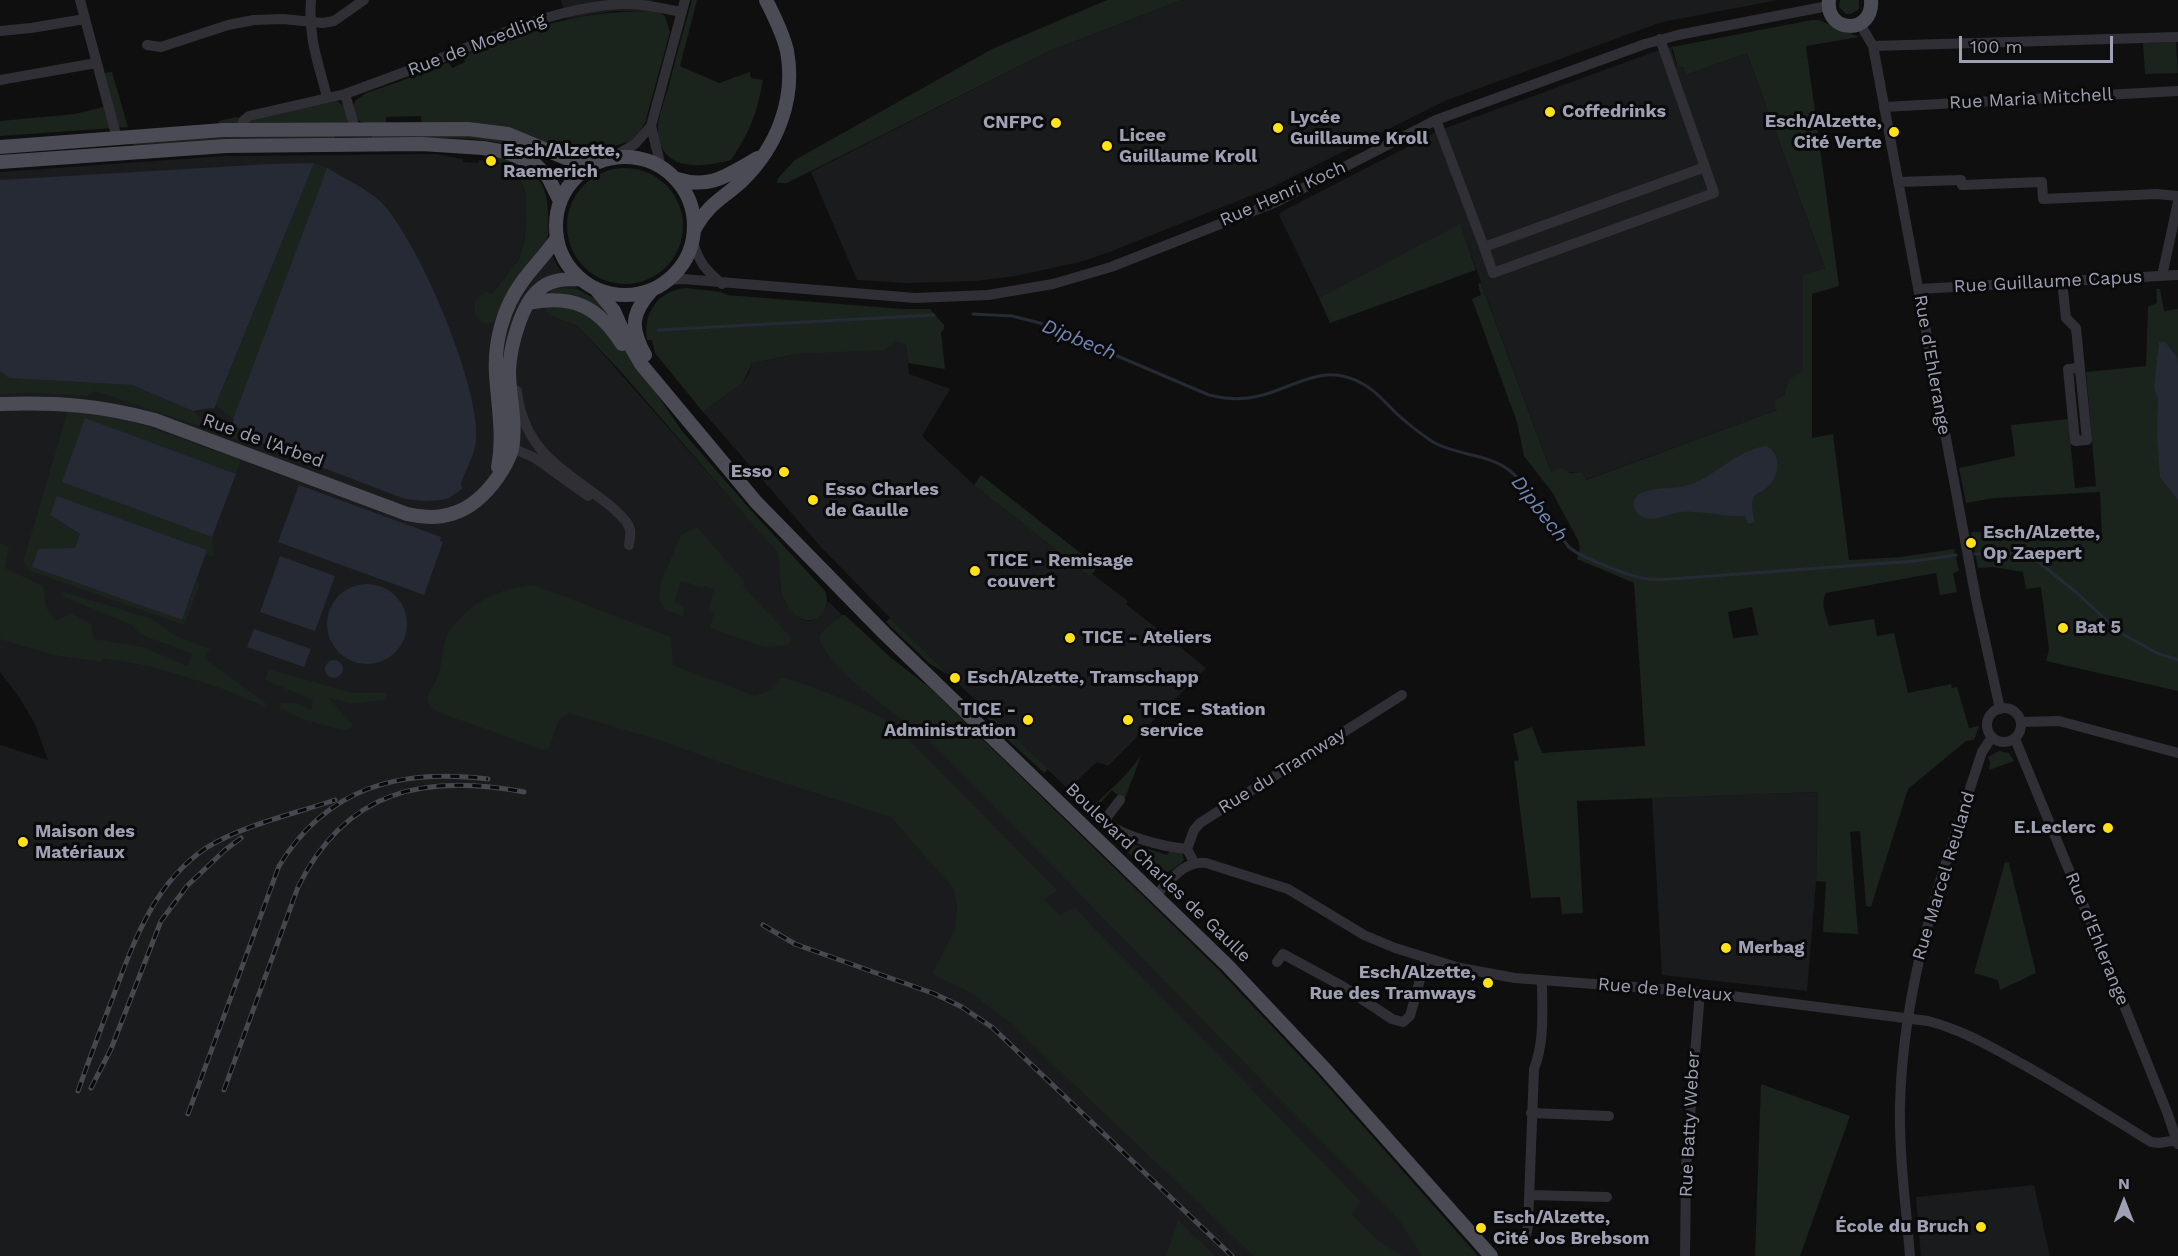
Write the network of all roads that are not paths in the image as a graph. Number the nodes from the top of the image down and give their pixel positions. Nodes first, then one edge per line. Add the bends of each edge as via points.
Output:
1 (80, 0) edge
2 (311, 0) edge
3 (364, 0) edge
4 (686, 0) edge
5 (766, 0) edge
6 (1872, 0) edge
7 (1828, 3) edge
8 (682, 12) junction
9 (85, 19) junction
10 (309, 22) junction
11 (1860, 24) junction
12 (0, 31) edge
13 (2178, 37) edge
14 (1660, 39) junction
15 (147, 45) dead end
16 (1873, 46) junction
17 (96, 63) junction
18 (0, 80) edge
19 (2178, 91) edge
20 (345, 94) junction
21 (327, 97) junction
22 (1884, 107) junction
23 (1436, 120) junction
24 (651, 126) junction
25 (355, 129) junction
26 (242, 130) junction
27 (117, 138) junction
28 (0, 147) edge
29 (117, 153) junction
30 (762, 156) junction
31 (613, 157) junction
32 (0, 162) edge
33 (594, 163) junction
34 (661, 166) junction
35 (1705, 167) junction
36 (677, 179) junction
37 (1898, 183) junction
38 (2178, 196) edge
39 (560, 201) junction
40 (2178, 202) edge
41 (694, 236) junction
42 (556, 238) junction
43 (1484, 247) junction
44 (2178, 275) edge
45 (2162, 276) junction
46 (580, 279) junction
47 (669, 280) junction
48 (2062, 281) junction
49 (722, 284) junction
50 (595, 288) junction
51 (1918, 289) junction
52 (652, 290) junction
53 (528, 303) junction
54 (512, 352) junction
55 (497, 353) junction
56 (2080, 368) junction
57 (0, 404) edge
58 (673, 404) junction
59 (512, 448) junction
60 (496, 477) junction
61 (619, 514) junction
62 (785, 530) junction
63 (629, 545) dead end
64 (1402, 695) dead end
65 (2000, 709) junction
66 (2021, 722) junction
67 (1992, 737) junction
68 (2014, 739) junction
69 (2178, 753) edge
70 (1120, 800) dead end
71 (1187, 849) junction
72 (1194, 862) junction
73 (1156, 895) junction
74 (1426, 958) junction
75 (1277, 962) dead end
76 (1542, 980) junction
77 (1700, 992) junction
78 (1908, 1018) junction
79 (2173, 1110) edge
80 (1531, 1113) junction
81 (1609, 1116) dead end
82 (2178, 1142) edge
83 (1529, 1195) junction
84 (1607, 1197) dead end
85 (1525, 1241) dead end
86 (1491, 1256) edge
87 (1685, 1256) edge
88 (1910, 1256) edge

1 - 9 street
2 - 10 street
3 - 10 street via 334,21
4 - 8 street
5 - 30 main road via 787,51 789,80 786,109
6 - 11 main road via 1869,14
7 - 11 main road via 1839,24
7 - 14 street, Rue Henri Koch
8 - 20 street, Rue de Moedling via 630,4 567,12 508,30
8 - 24 street
9 - 12 street
9 - 17 street
10 - 15 street via 255,20 160,47
10 - 21 street
11 - 16 street, Rue d'Ehlerange
13 - 16 street
14 - 23 street, Rue Henri Koch
14 - 35 street
16 - 22 street, Rue d'Ehlerange
17 - 18 street
17 - 27 street
19 - 22 street, Rue Maria Mitchell
20 - 21 street, Rue de Moedling
20 - 25 street
21 - 26 street via 249,116 243,121
22 - 37 street, Rue d'Ehlerange
23 - 43 street
23 - 49 street, Rue Henri Koch via 1276,201 1111,267 1053,284 988,295 915,298
24 - 31 street via 635,144
24 - 34 street
25 - 26 main road
25 - 33 main road via 488,131 529,141 568,159
26 - 27 main road
27 - 28 main road
27 - 29 main road
29 - 32 main road
29 - 39 main road via 226,146 422,144 483,148 535,164 548,177
30 - 36 main road via 711,182 696,184
30 - 41 main road via 741,181 708,208
31 - 33 main road
31 - 34 main road via 630,156
33 - 39 main road via 568,186
34 - 36 main road
35 - 43 street
35 - 43 street via 1714,193 1692,201 1493,273
36 - 41 main road via 693,208
37 - 38 street via 2042,182 2043,199
37 - 51 street, Rue d'Ehlerange
39 - 42 main road
40 - 45 street
41 - 47 main road via 688,256
41 - 49 street via 697,258
42 - 46 main road via 569,267
42 - 55 main road, Rue de l'Arbed via 510,303
44 - 45 street, Rue Guillaume Capus
45 - 48 street, Rue Guillaume Capus
46 - 50 main road
46 - 53 main road, Rue de l'Arbed via 551,282 539,288
47 - 49 street, Rue Henri Koch
47 - 52 main road
48 - 51 street, Rue Guillaume Capus
48 - 56 street via 2066,318 2076,328
50 - 52 main road via 633,295
50 - 58 main road, Boulevard Charles de Gaulle via 614,311 641,364
51 - 65 street, Rue d'Ehlerange
52 - 62 main road, Boulevard Charles de Gaulle via 635,315 639,344
53 - 54 main road, Rue de l'Arbed via 517,327
53 - 58 main road, Boulevard Charles de Gaulle via 558,298 592,312 607,324 652,387
54 - 59 main road, Rue de l'Arbed
54 - 61 street via 518,403 531,436 550,459
55 - 59 street via 507,442
55 - 60 main road, Rue de l'Arbed via 502,445
56 - 56 street via 2068,369 2075,441 2087,440
57 - 60 main road, Rue de l'Arbed via 70,403 155,420 418,517 442,517 464,509 482,496
58 - 62 main road, Boulevard Charles de Gaulle via 756,502
59 - 60 main road, Rue de l'Arbed
59 - 61 street via 535,458
61 - 63 street via 631,533
62 - 73 main road, Boulevard Charles de Gaulle via 867,616
64 - 71 street, Rue du Tramway via 1200,823
65 - 66 street via 2013,711
65 - 67 street via 1989,717 1987,724
66 - 68 street
66 - 69 street via 2059,721
67 - 68 street via 2003,742
67 - 78 street, Rue Marcel Reuland via 1982,752 1932,902
68 - 79 street, Rue d'Ehlerange
70 - 71 street via 1104,821 1117,831
71 - 72 street
72 - 73 street
72 - 74 street, Rue de Belvaux via 1206,862 1288,889 1364,935
73 - 86 main road, Boulevard Charles de Gaulle via 1324,1068
74 - 75 street via 1410,1016 1403,1022 1283,954
74 - 76 street, Rue de Belvaux via 1486,974
76 - 77 street, Rue de Belvaux
76 - 80 street via 1542,1042 1534,1069
77 - 78 street, Rue de Belvaux
77 - 87 street, Rue Batty Weber via 1686,1167
78 - 82 street, Rue de Belvaux via 1940,1024 1988,1045 2151,1142
78 - 88 street, Rue Marcel Reuland via 1900,1107
79 - 82 street, Rue d'Ehlerange
80 - 81 street
80 - 83 street
83 - 84 street
83 - 85 street

